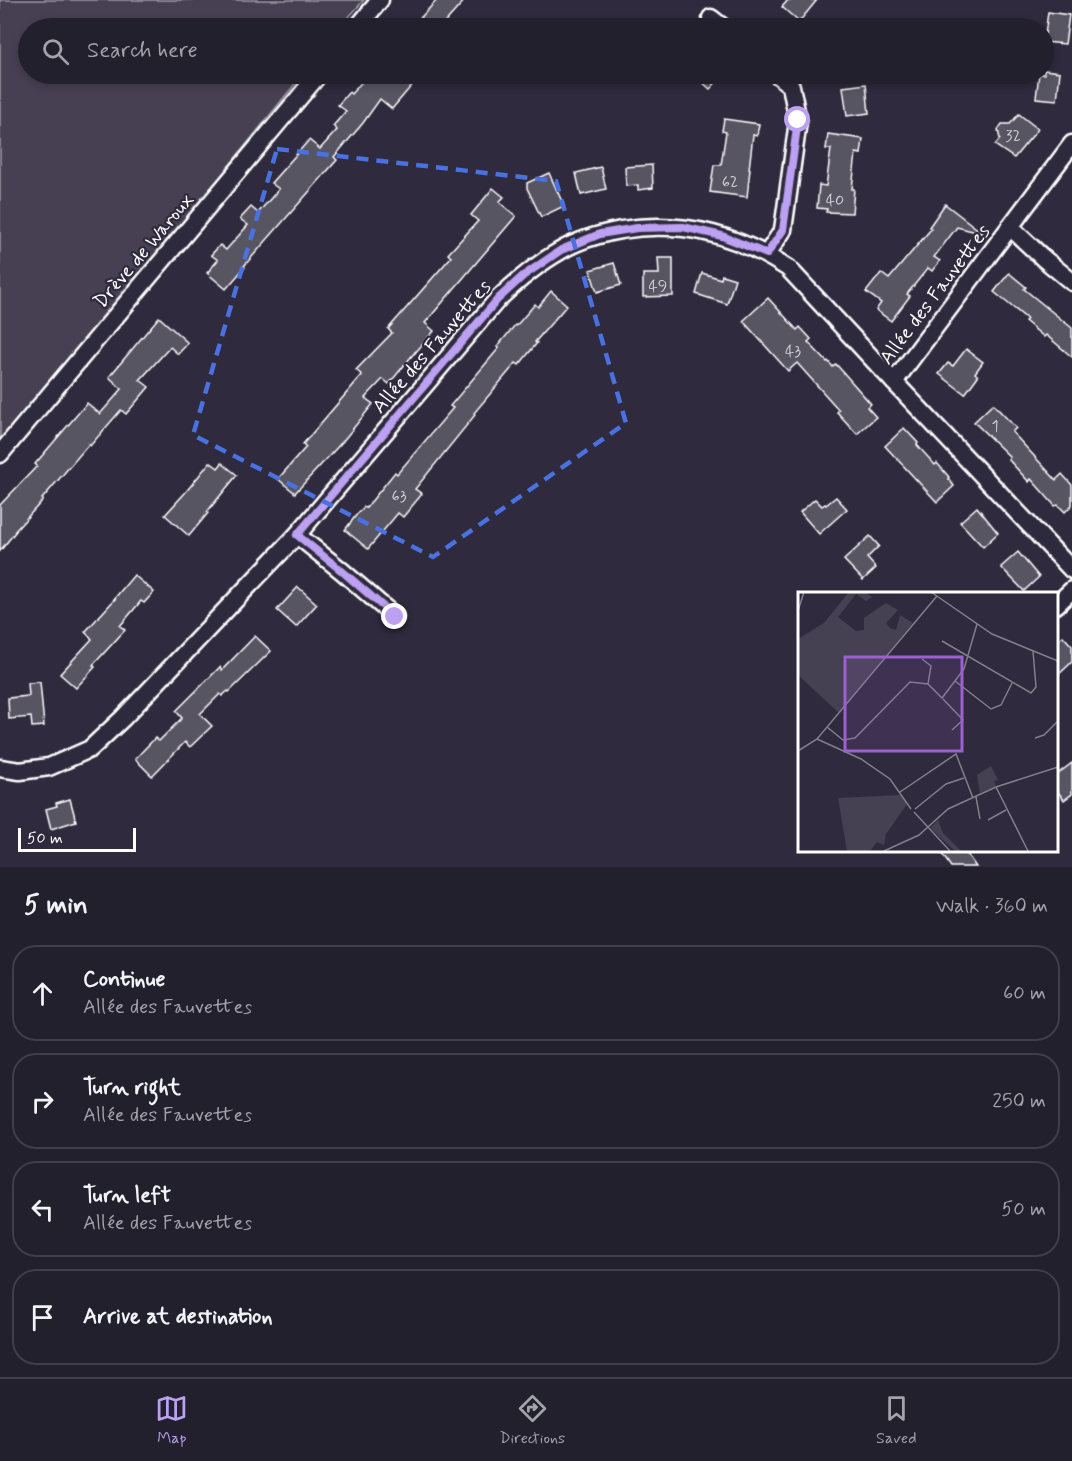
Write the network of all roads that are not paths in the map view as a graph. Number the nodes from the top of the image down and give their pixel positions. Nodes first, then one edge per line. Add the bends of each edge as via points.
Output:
1 (380, 0) edge
2 (365, 18) edge
3 (311, 84) edge
4 (789, 84) edge
5 (1072, 144) edge
6 (1010, 227) junction
7 (767, 254) junction
8 (1072, 282) edge
9 (894, 382) junction
10 (0, 454) edge
11 (297, 535) junction
12 (1072, 570) edge
13 (1072, 590) edge
14 (1057, 604) edge
15 (395, 617) dead end
16 (0, 768) edge

1 - 2 street
3 - 10 street, Drève de Waroux
4 - 7 street via 798,120 783,230
5 - 6 street, Allée des Fauvettes
6 - 8 street
6 - 9 street, Allée des Fauvettes
7 - 9 street, Allée des Fauvettes via 788,268
7 - 11 street, Allée des Fauvettes via 722,236 683,227 600,234 561,250 498,299
9 - 12 street
11 - 15 street
11 - 16 street, Allée des Fauvettes via 90,749 49,767 21,771
13 - 14 street

